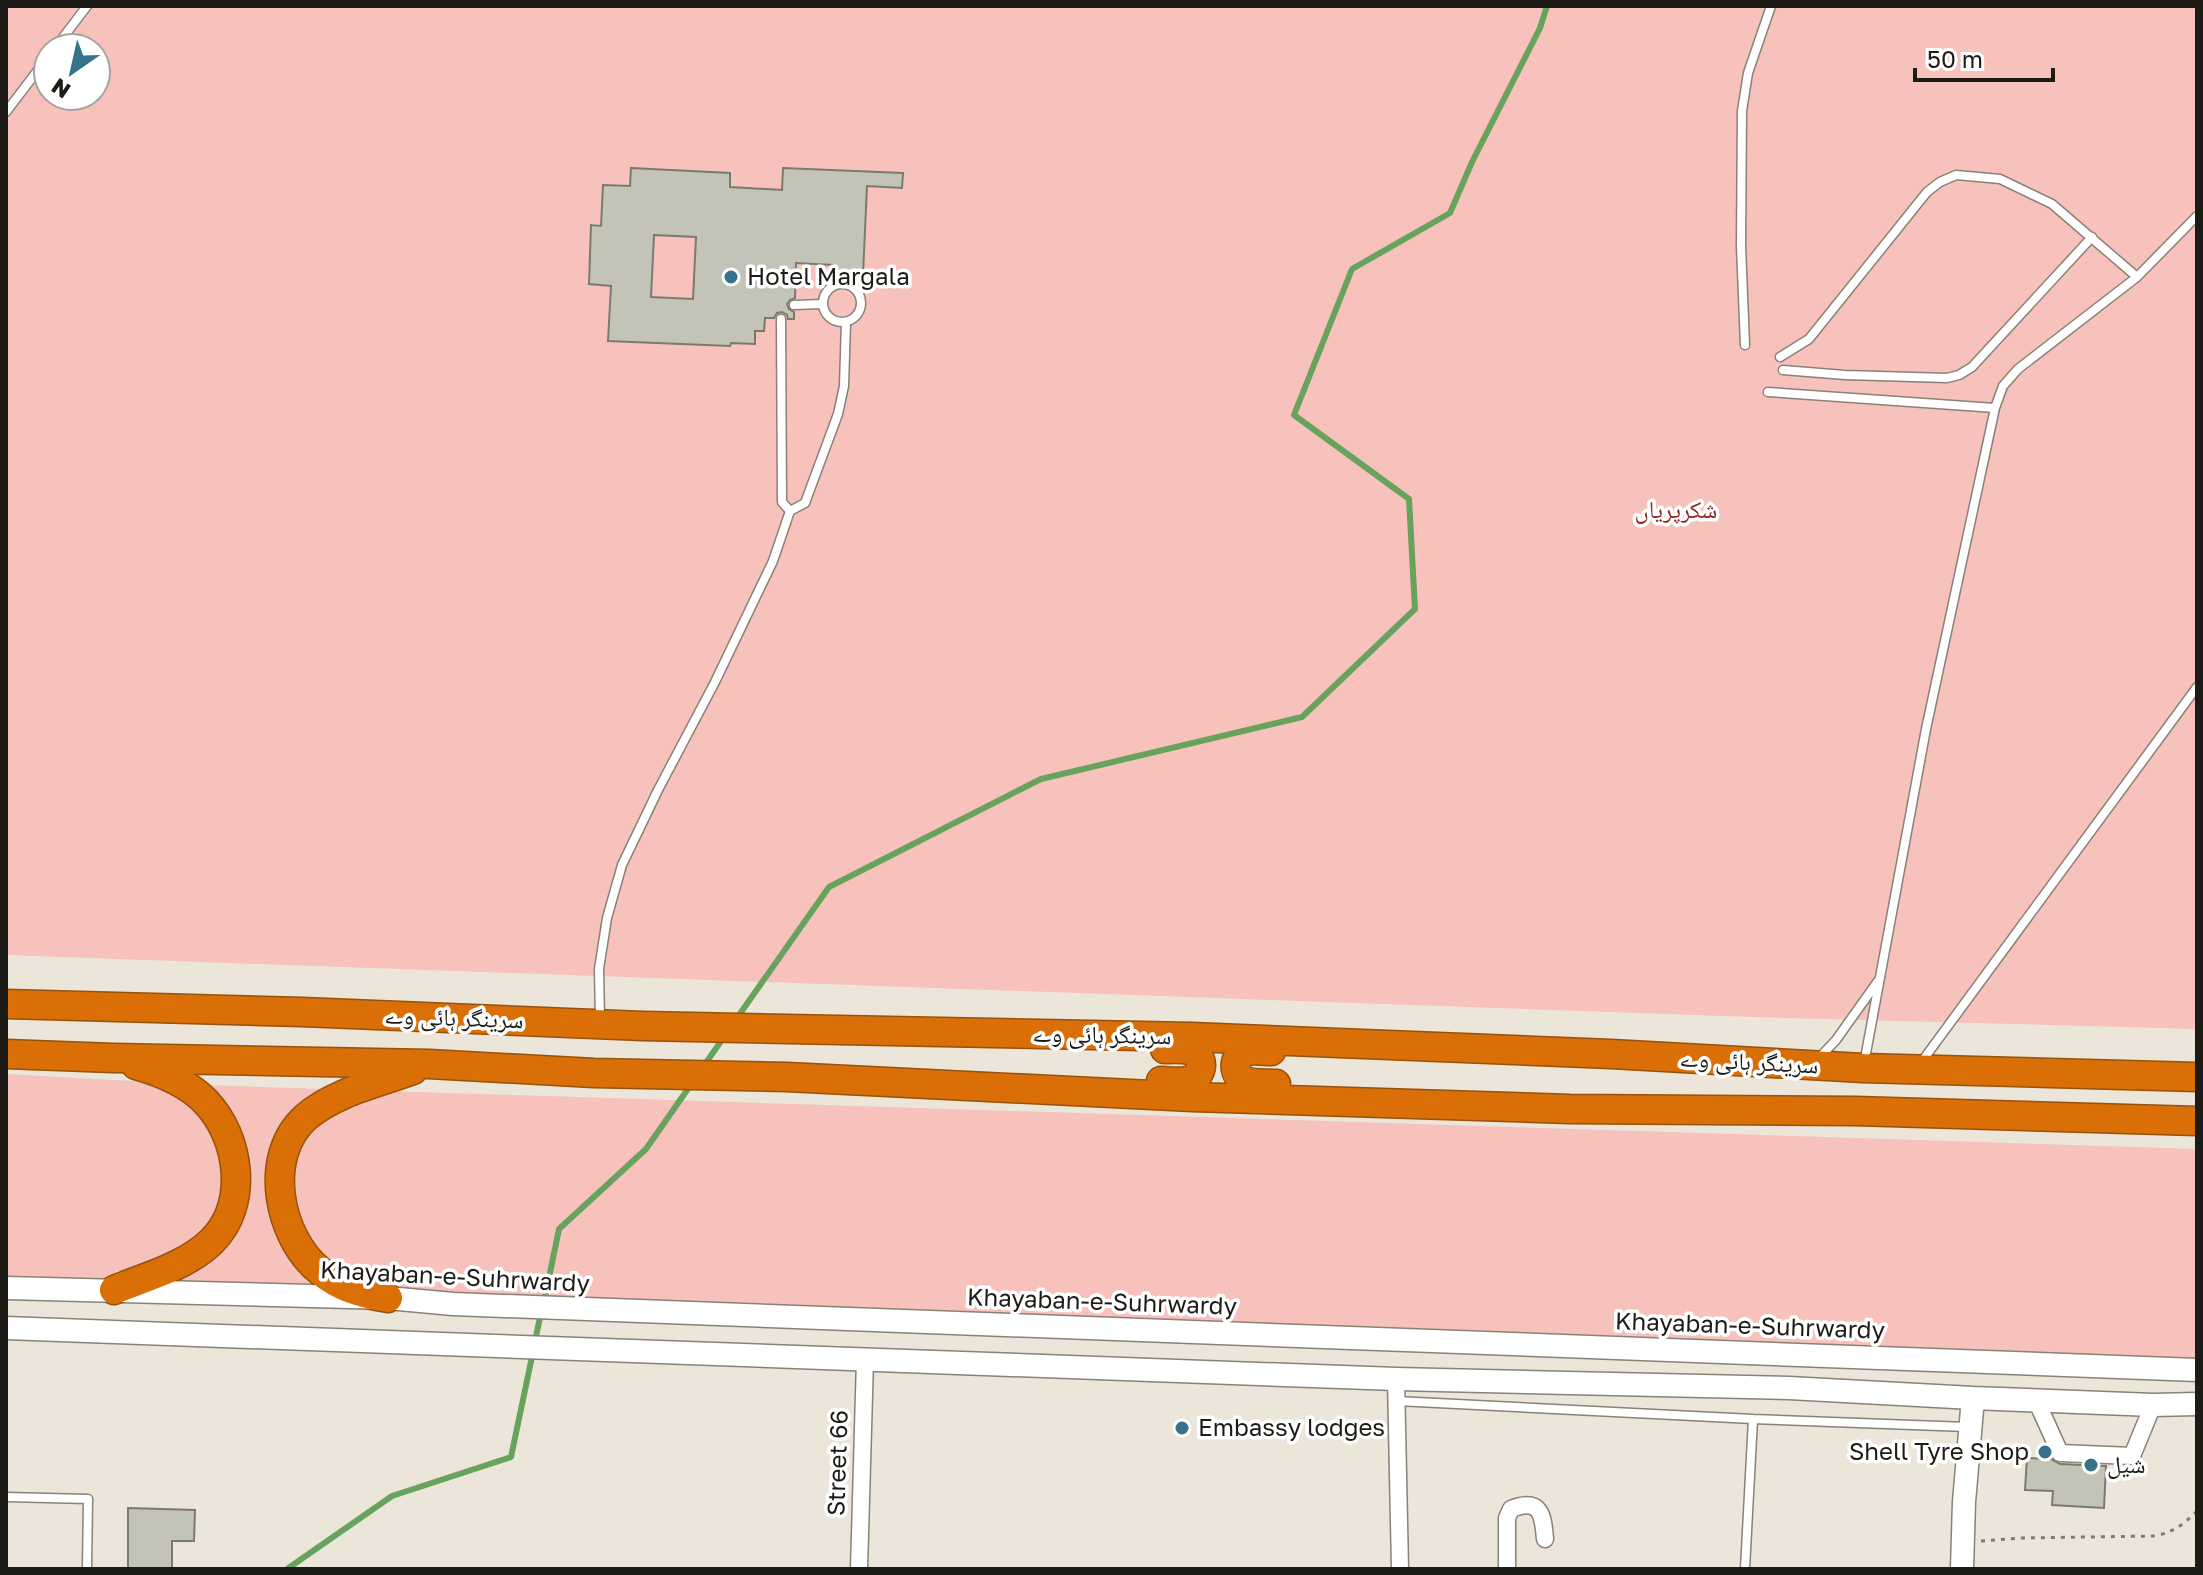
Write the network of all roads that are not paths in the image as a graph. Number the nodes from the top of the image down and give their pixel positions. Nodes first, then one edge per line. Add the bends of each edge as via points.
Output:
1 (87, 6) edge
2 (1771, 6) edge
3 (67, 32) edge
4 (32, 78) edge
5 (6, 112) edge
6 (2197, 216) edge
7 (2092, 237) junction
8 (2137, 277) junction
9 (823, 304) junction
10 (794, 305) dead end
11 (781, 319) dead end
12 (846, 322) junction
13 (1745, 345) dead end
14 (1780, 357) dead end
15 (1783, 370) dead end
16 (1768, 392) dead end
17 (1995, 408) junction
18 (790, 511) junction
19 (2197, 687) edge
20 (1880, 979) junction
21 (6, 1004) edge
22 (600, 1024) junction
23 (830, 1028) junction
24 (6, 1054) edge
25 (1611, 1054) junction
26 (113, 1058) junction
27 (429, 1064) junction
28 (1812, 1065) junction
29 (1863, 1068) junction
30 (1917, 1069) junction
31 (2197, 1077) edge
32 (863, 1081) junction
33 (1570, 1109) junction
34 (2197, 1121) edge
35 (6, 1288) edge
36 (114, 1290) junction
37 (388, 1298) junction
38 (642, 1311) junction
39 (6, 1328) edge
40 (641, 1350) junction
41 (1791, 1353) junction
42 (865, 1359) junction
43 (2197, 1370) edge
44 (1789, 1388) junction
45 (1396, 1390) junction
46 (1973, 1398) junction
47 (2036, 1400) junction
48 (2197, 1404) edge
49 (2153, 1405) junction
50 (1753, 1419) junction
51 (1972, 1427) junction
52 (6, 1497) edge
53 (1545, 1539) dead end
54 (87, 1569) edge
55 (859, 1569) edge
56 (1400, 1569) edge
57 (1507, 1569) edge
58 (1745, 1569) edge
59 (1962, 1569) edge

1 - 3 lane
2 - 13 lane via 1748,73 1742,111
4 - 5 lane
6 - 8 lane
7 - 8 lane
7 - 14 lane via 2052,204 2000,179 1956,175 1927,192 1809,339
7 - 15 lane via 1959,375
8 - 17 lane via 2018,369 2003,386
9 - 10 lane
9 - 12 lane via 832,320
9 - 12 lane via 826,292 836,285 854,288 862,306 856,318
11 - 18 lane via 782,502
12 - 18 lane via 838,414 805,503
16 - 17 lane
17 - 20 lane via 1926,729
18 - 22 lane via 773,561 622,865 599,969
19 - 30 lane
20 - 28 lane
20 - 29 lane
21 - 22 highway, سرینگر ہائی وے
22 - 23 highway, سرینگر ہائی وے
23 - 25 highway, سرینگر ہائی وے
23 - 32 highway via 880,1039 1183,1049 1195,1053 1201,1064 1194,1079 1187,1081 928,1072
24 - 26 highway, سرینگر ہائی وے
25 - 28 highway, سرینگر ہائی وے
25 - 33 highway via 1557,1063 1247,1051 1236,1064 1237,1074 1248,1082 1508,1093
26 - 27 highway, سرینگر ہائی وے
26 - 36 highway via 156,1071 206,1101 232,1148 236,1191 226,1223 201,1251
27 - 32 highway, سرینگر ہائی وے
27 - 37 highway via 330,1101 306,1117 294,1131 279,1180 289,1230 319,1271 340,1285
28 - 29 highway, سرینگر ہائی وے
29 - 30 highway, سرینگر ہائی وے
30 - 31 highway, سرینگر ہائی وے
32 - 33 highway, سرینگر ہائی وے
33 - 34 highway, سرینگر ہائی وے
35 - 36 main road, Khayaban-e-Suhrwardy
36 - 37 main road, Khayaban-e-Suhrwardy
37 - 38 main road, Khayaban-e-Suhrwardy
38 - 40 main road
38 - 41 main road, Khayaban-e-Suhrwardy
39 - 40 main road
40 - 42 main road
41 - 43 main road, Khayaban-e-Suhrwardy
41 - 44 main road
42 - 45 main road
42 - 55 street, Street 66
44 - 45 main road
44 - 46 main road
45 - 50 lane
45 - 56 street
46 - 47 main road
46 - 51 main road
47 - 49 main road
47 - 49 street via 2060,1453 2132,1456
48 - 49 main road
50 - 51 lane
50 - 58 lane
51 - 59 main road
52 - 54 lane via 88,1499
53 - 57 street via 1543,1514 1522,1504 1511,1509

